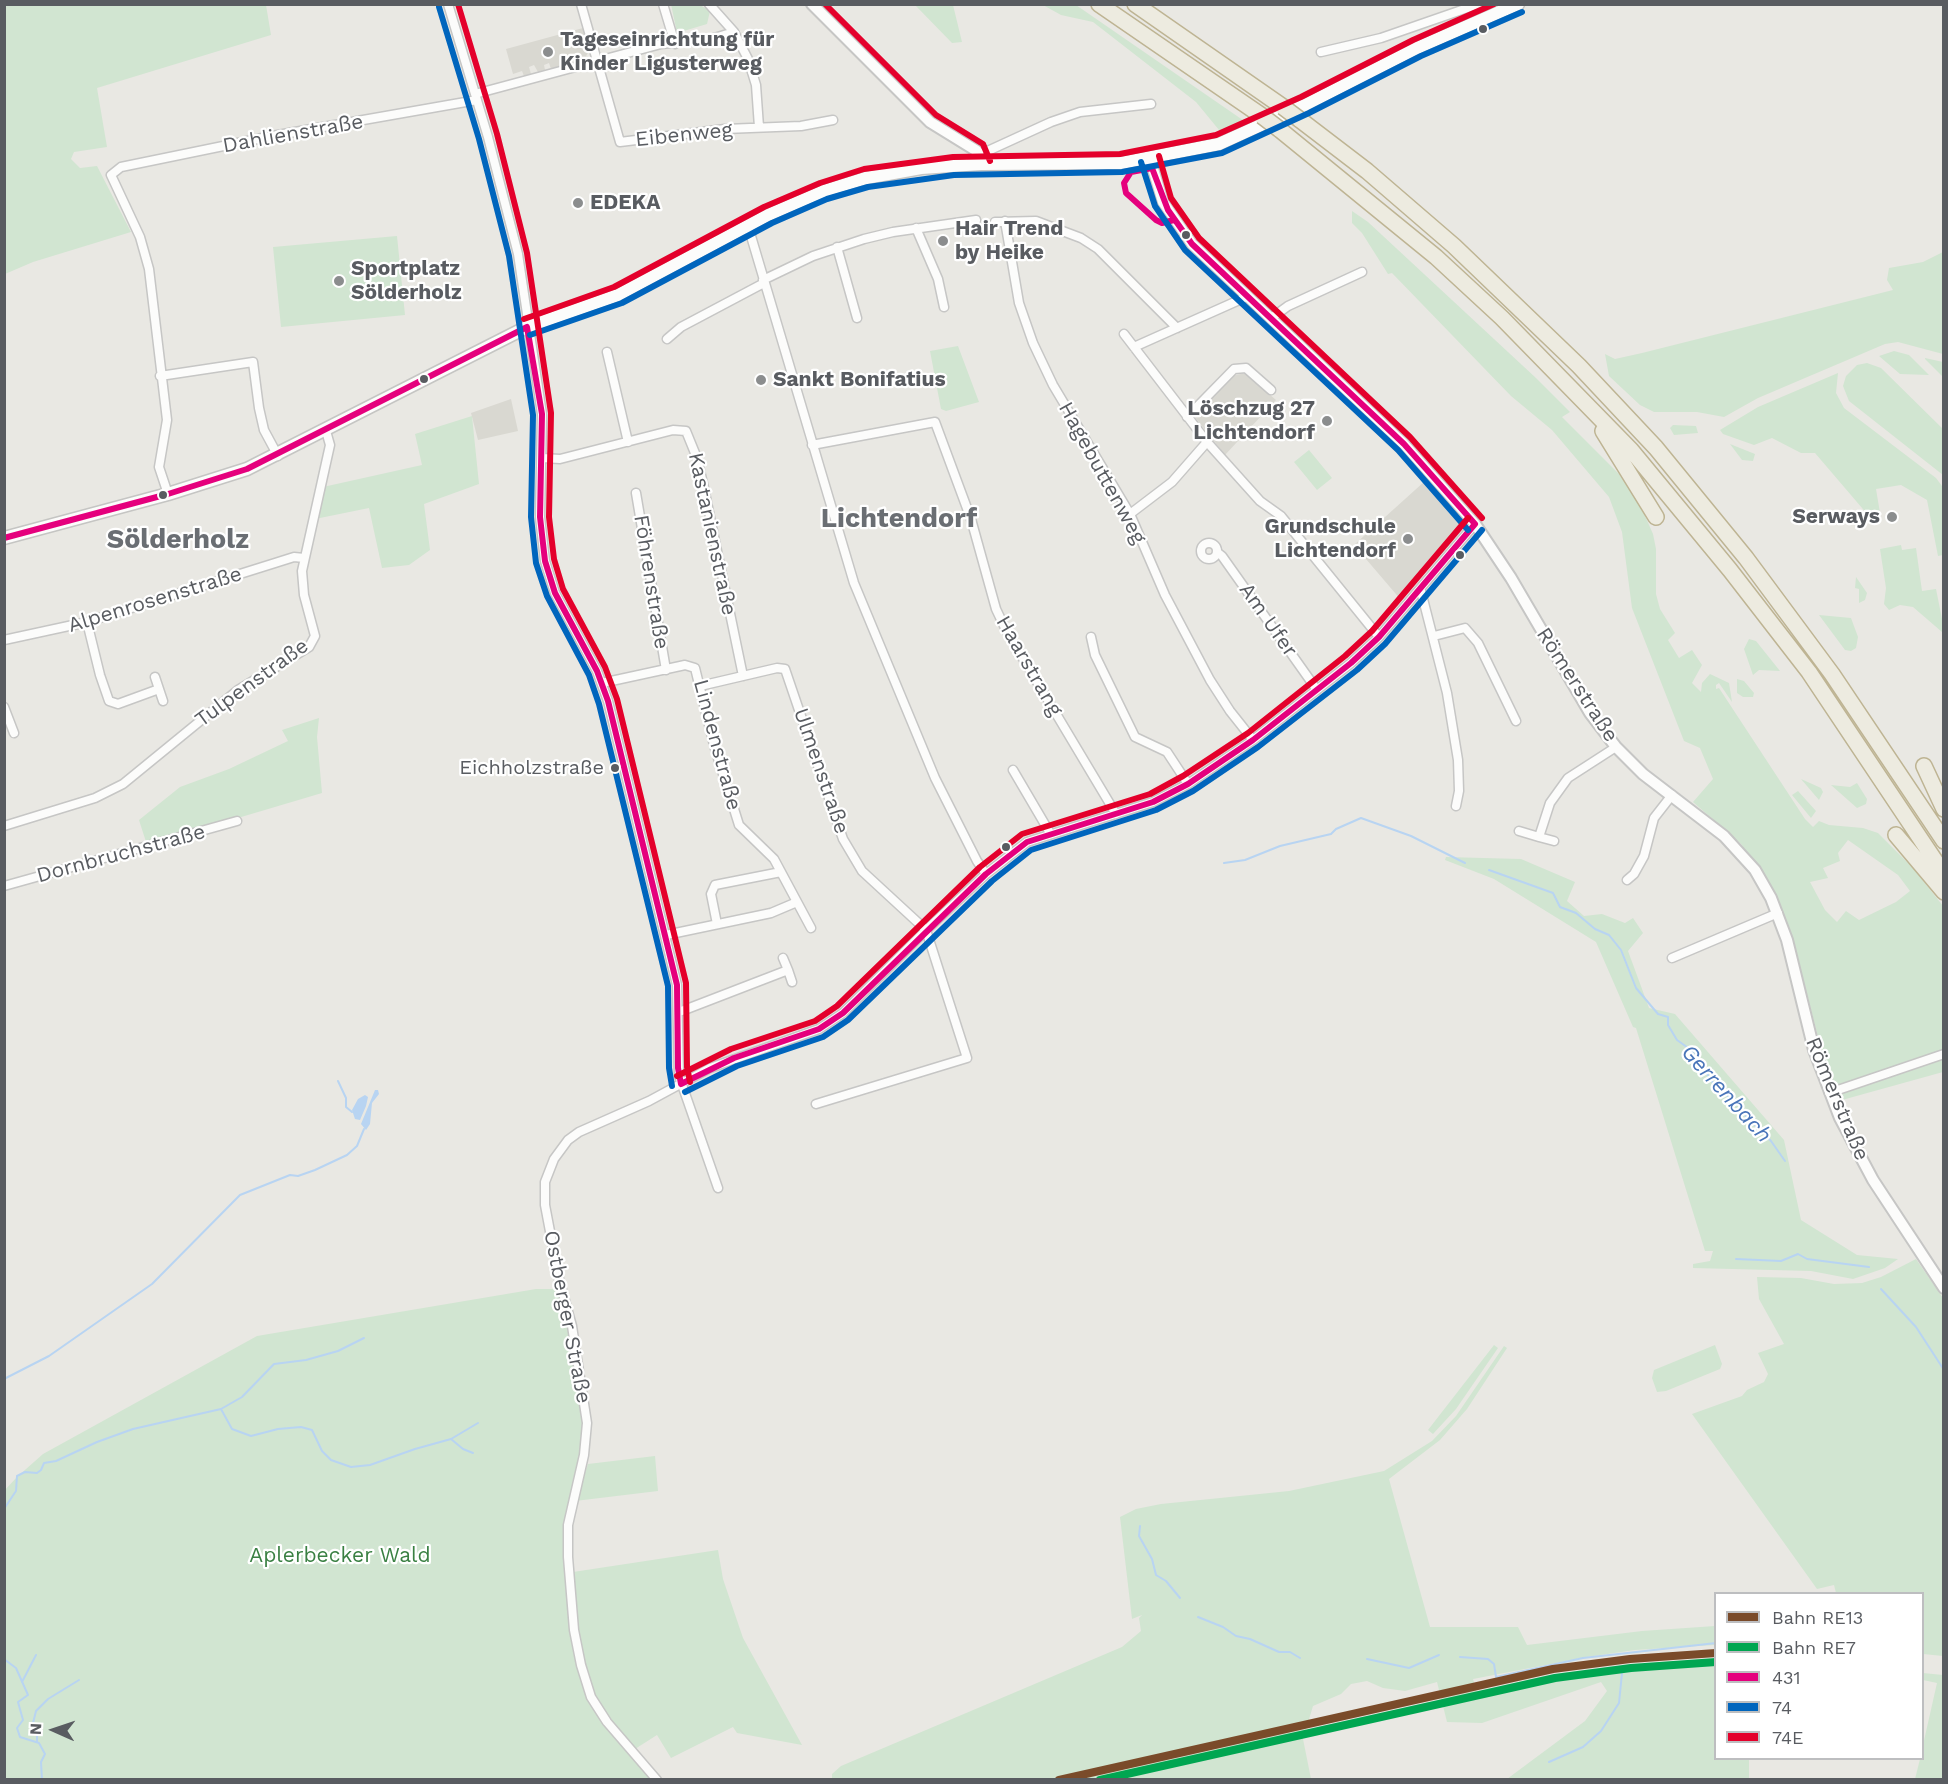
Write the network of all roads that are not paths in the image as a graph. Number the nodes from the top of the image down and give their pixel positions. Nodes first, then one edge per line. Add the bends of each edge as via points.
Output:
1 (448, 4) edge
2 (580, 4) edge
3 (663, 4) edge
4 (709, 4) edge
5 (812, 4) edge
6 (1099, 4) edge
7 (1135, 4) edge
8 (1479, 4) edge
9 (1518, 4) edge
10 (734, 32) junction
11 (675, 44) junction
12 (1322, 52) dead end
13 (596, 60) junction
14 (476, 97) junction
15 (1151, 104) dead end
16 (832, 120) dead end
17 (759, 128) junction
18 (1150, 159) junction
19 (980, 160) junction
20 (976, 220) dead end
21 (1005, 221) junction
22 (995, 222) dead end
23 (748, 226) junction
24 (916, 228) junction
25 (837, 247) junction
26 (1362, 272) dead end
27 (764, 281) junction
28 (1246, 297) junction
29 (944, 307) dead end
30 (857, 318) dead end
31 (1270, 319) junction
32 (527, 327) junction
33 (1177, 328) junction
34 (1124, 334) dead end
35 (667, 339) dead end
36 (1134, 347) junction
37 (607, 352) dead end
38 (1579, 366) junction
39 (160, 376) junction
40 (1271, 390) dead end
41 (1594, 412) junction
42 (1643, 416) dead end
43 (1187, 417) junction
44 (326, 430) junction
45 (628, 442) junction
46 (1207, 442) junction
47 (812, 445) junction
48 (278, 456) junction
49 (543, 458) junction
50 (636, 493) dead end
51 (168, 494) junction
52 (1130, 514) junction
53 (1656, 517) dead end
54 (1475, 524) junction
55 (4, 538) edge
56 (1217, 552) dead end
57 (304, 558) junction
58 (1421, 591) junction
59 (87, 622) junction
60 (1434, 636) junction
61 (1091, 637) dead end
62 (1379, 637) junction
63 (4, 640) edge
64 (666, 670) junction
65 (742, 676) junction
66 (155, 677) dead end
67 (602, 683) junction
68 (700, 686) junction
69 (159, 689) junction
70 (1317, 690) junction
71 (163, 701) dead end
72 (4, 707) edge
73 (1516, 721) dead end
74 (14, 734) dead end
75 (1253, 740) junction
76 (1616, 747) junction
77 (1924, 766) dead end
78 (1013, 770) dead end
79 (1188, 784) junction
80 (1672, 795) junction
81 (1456, 806) dead end
82 (1944, 809) edge
83 (1116, 814) junction
84 (237, 821) dead end
85 (4, 826) edge
86 (1519, 831) dead end
87 (1050, 833) junction
88 (1896, 835) dead end
89 (1539, 837) junction
90 (1554, 841) dead end
91 (1944, 841) edge
92 (781, 872) junction
93 (986, 874) junction
94 (1944, 874) edge
95 (1627, 880) dead end
96 (4, 886) edge
97 (1944, 892) edge
98 (797, 902) junction
99 (1778, 913) junction
100 (717, 924) junction
101 (812, 928) dead end
102 (926, 930) junction
103 (666, 935) junction
104 (783, 958) dead end
105 (1672, 958) dead end
106 (788, 970) junction
107 (792, 982) dead end
108 (679, 1012) junction
109 (1944, 1054) edge
110 (681, 1083) junction
111 (1830, 1093) junction
112 (816, 1104) dead end
113 (718, 1188) dead end
114 (1944, 1288) edge
115 (657, 1779) edge

1 - 14 street
2 - 13 street
3 - 11 street
4 - 10 street
5 - 19 street via 924,116 973,148
6 - 41 highway, bridge via 1262,116 1436,257
7 - 38 highway, bridge via 1367,171 1454,246
8 - 12 street via 1381,38
9 - 18 main road via 1417,48 1243,135
10 - 11 street, Dahlienstraße
10 - 17 street via 753,72
11 - 13 street, Dahlienstraße
13 - 14 street, Dahlienstraße
13 - 17 street, Eibenweg via 620,142
14 - 32 street via 513,229
14 - 39 street, Dahlienstraße via 121,167 111,175 133,219 148,265
15 - 19 street via 1080,111
16 - 17 street, Eibenweg
18 - 19 main road via 1090,165
18 - 28 street, Römerstraße via 1174,220 1199,252
19 - 23 main road via 866,178 805,198
20 - 24 street
21 - 22 street
21 - 33 street via 1036,221 1082,238 1098,249
21 - 52 street, Hagebuttenweg via 1019,303 1033,343 1070,416
23 - 27 street
23 - 32 main road via 618,295
24 - 25 street
24 - 29 street via 938,279
25 - 27 street
25 - 30 street
26 - 31 street via 1288,306
27 - 35 street via 681,327
27 - 47 street
28 - 31 street, Römerstraße
28 - 33 street
31 - 54 street, Römerstraße via 1404,444
32 - 44 main road
32 - 49 street via 542,414
33 - 36 street
34 - 36 street
36 - 43 street
37 - 45 street
38 - 42 highway via 1614,388
38 - 91 highway via 1656,448 1746,558 1873,731
39 - 48 street via 253,362 264,430
39 - 51 street via 167,420 159,467
40 - 43 street via 1246,368 1234,369
41 - 53 highway
41 - 94 highway via 1686,515 1809,672
43 - 46 street
44 - 48 main road
44 - 57 street, Tulpenstraße via 330,445
45 - 49 street, Kastanienstraße via 560,459
45 - 65 street, Kastanienstraße via 680,429 689,436 704,488
46 - 52 street via 1172,482
46 - 62 street via 1260,501 1281,516
47 - 83 street, Haarstrang via 935,422 971,519 996,609
47 - 93 street via 854,583 935,778
48 - 51 main road
49 - 67 street via 540,517 545,561 555,593
50 - 64 street, Föhrenstraße
51 - 55 main road
52 - 75 street, Hagebuttenweg via 1191,645 1230,711
54 - 58 street, Ostberger Straße
54 - 76 street, Römerstraße via 1590,713
56 - 70 street, Am Ufer
57 - 59 street, Alpenrosenstraße via 284,560
57 - 85 street, Tulpenstraße via 303,588 315,636 309,647 238,690 123,784 95,798
58 - 60 street
58 - 62 street, Ostberger Straße
59 - 63 street, Alpenrosenstraße
59 - 69 street via 109,701 118,704
60 - 73 street via 1465,628 1478,643
60 - 81 street via 1458,760
61 - 79 street via 1095,655 1135,736 1167,752
62 - 70 street, Ostberger Straße
64 - 67 street, Lindenstraße
64 - 68 street, Lindenstraße via 691,666
65 - 68 street, Ulmenstraße
65 - 102 street, Ulmenstraße via 785,669 852,858
66 - 69 street
67 - 103 street
68 - 92 street, Lindenstraße via 740,825 767,850
69 - 71 street
70 - 75 street, Ostberger Straße
72 - 74 street
75 - 79 street, Ostberger Straße
76 - 80 street, Römerstraße
76 - 89 street via 1568,777 1550,803
77 - 82 highway
78 - 87 street
79 - 83 street, Ostberger Straße via 1153,802
80 - 95 street via 1654,818 1639,867
80 - 99 street, Römerstraße via 1737,849 1761,880
83 - 87 street, Ostberger Straße
84 - 96 street, Dornbruchstraße
86 - 89 street
87 - 93 street, Ostberger Straße via 1019,847
88 - 97 highway
89 - 90 street
92 - 98 street, Lindenstraße
92 - 100 street via 715,885 711,894
93 - 102 street, Ostberger Straße
98 - 100 street via 771,913
98 - 101 street, Lindenstraße
99 - 105 street
99 - 111 street, Römerstraße via 1788,940 1807,1028
100 - 103 street
102 - 110 street, Ostberger Straße via 850,1007 819,1029 734,1058
102 - 112 street via 967,1058
103 - 108 street
104 - 106 street
106 - 107 street
106 - 108 street
108 - 110 street
109 - 111 street
110 - 113 street
110 - 115 street, Ostberger Straße via 568,1140 554,1159 544,1192 559,1279 572,1326 587,1423 587,1441 567,1540 578,1650 585,1682 599,1710
111 - 114 street, Römerstraße via 1861,1160

